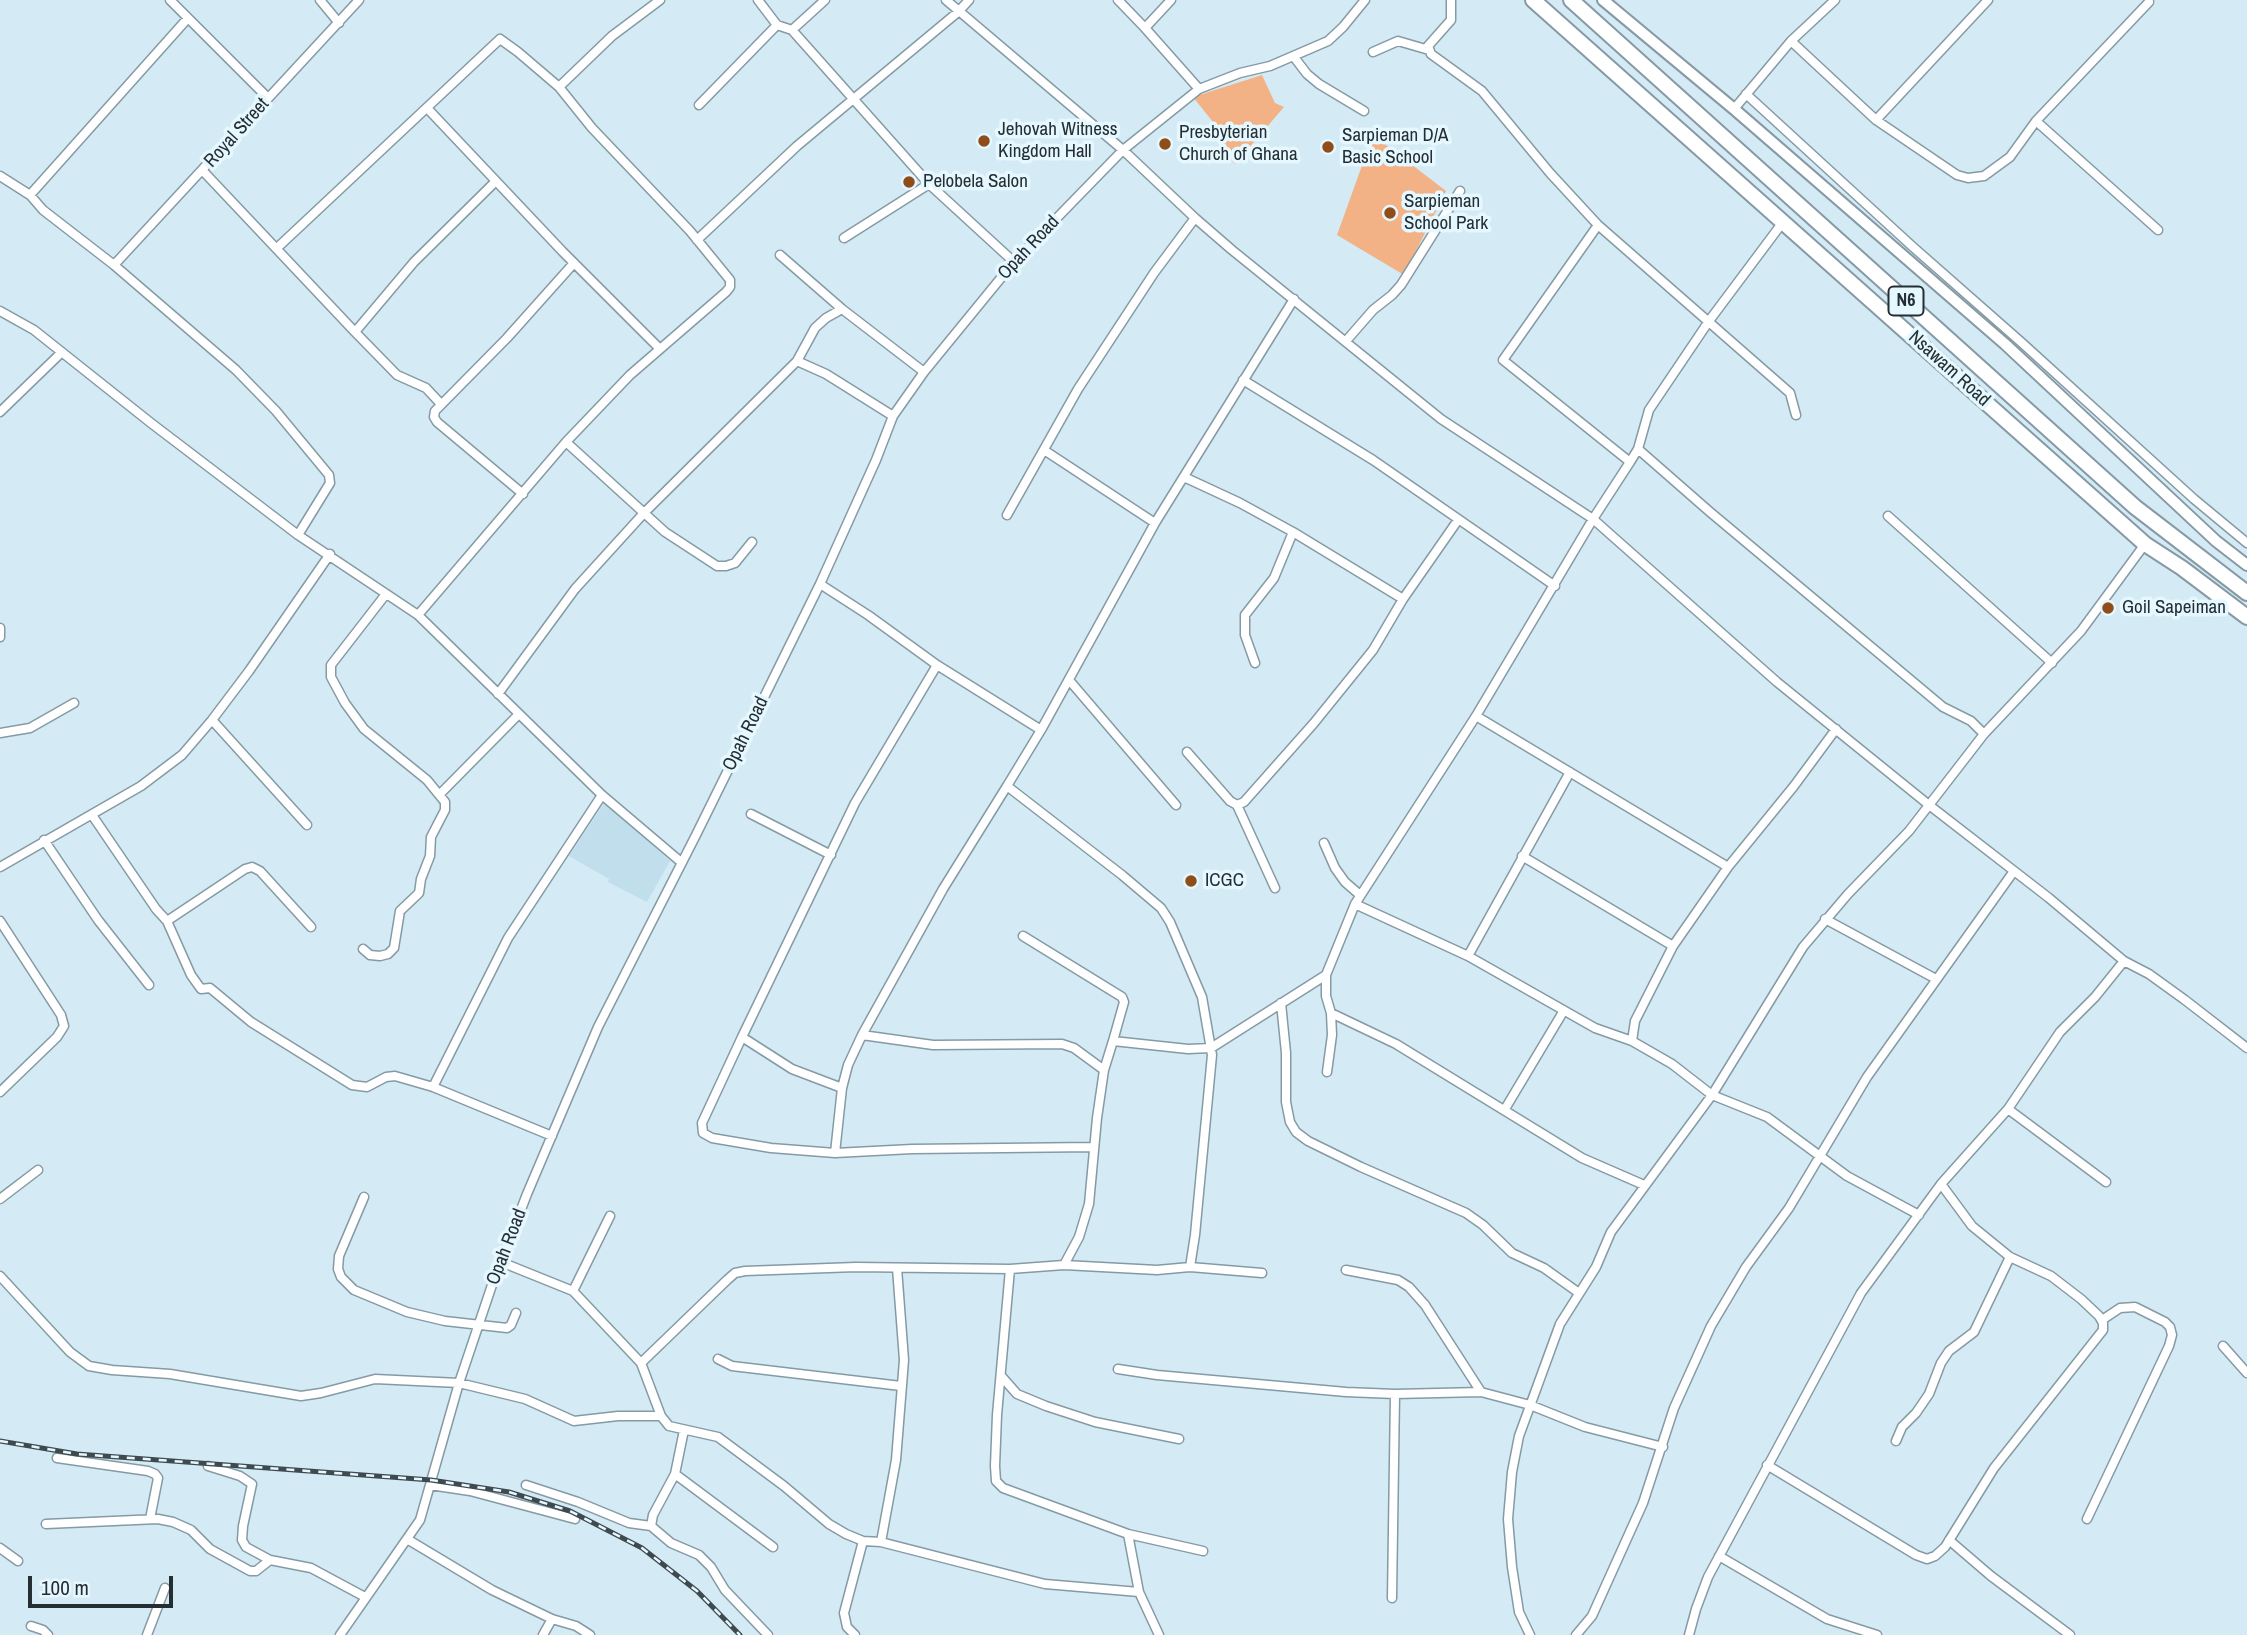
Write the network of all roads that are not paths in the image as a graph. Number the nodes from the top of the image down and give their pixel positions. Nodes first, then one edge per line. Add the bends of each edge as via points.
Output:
1 (170, 0) edge
2 (320, 0) edge
3 (359, 0) edge
4 (660, 0) edge
5 (758, 0) edge
6 (825, 0) edge
7 (946, 0) edge
8 (969, 0) edge
9 (1118, 0) edge
10 (1171, 0) edge
11 (1365, 0) edge
12 (1451, 0) edge
13 (1533, 0) edge
14 (1571, 0) edge
15 (1603, 0) edge
16 (1835, 0) edge
17 (1988, 0) edge
18 (2149, 2) dead end
19 (958, 12) junction
20 (188, 18) junction
21 (339, 23) junction
22 (777, 25) junction
23 (1145, 29) junction
24 (792, 30) junction
25 (1791, 41) junction
26 (1429, 50) junction
27 (1373, 52) dead end
28 (1293, 57) junction
29 (559, 87) junction
30 (1199, 89) junction
31 (1746, 94) junction
32 (268, 98) junction
33 (855, 99) junction
34 (699, 105) dead end
35 (427, 108) junction
36 (1734, 109) junction
37 (1364, 111) dead end
38 (1876, 120) junction
39 (2036, 121) junction
40 (1124, 149) junction
41 (203, 171) junction
42 (0, 176) edge
43 (496, 181) junction
44 (929, 184) junction
45 (1460, 191) dead end
46 (30, 195) junction
47 (1195, 218) junction
48 (1783, 222) junction
49 (1598, 225) junction
50 (2158, 230) dead end
51 (844, 238) dead end
52 (698, 240) junction
53 (277, 248) junction
54 (780, 255) dead end
55 (1014, 262) junction
56 (574, 263) junction
57 (114, 265) junction
58 (1294, 299) junction
59 (842, 310) junction
60 (0, 311) edge
61 (1709, 321) junction
62 (355, 332) junction
63 (1346, 341) junction
64 (659, 348) junction
65 (62, 352) junction
66 (797, 361) junction
67 (924, 372) junction
68 (1243, 380) junction
69 (440, 403) junction
70 (0, 412) edge
71 (1796, 415) dead end
72 (892, 416) junction
73 (566, 442) junction
74 (1637, 449) junction
75 (1044, 450) junction
76 (1630, 462) junction
77 (1184, 477) junction
78 (523, 494) junction
79 (644, 513) junction
80 (1007, 515) dead end
81 (1888, 516) dead end
82 (1593, 519) junction
83 (1458, 520) junction
84 (1155, 523) junction
85 (1293, 532) junction
86 (298, 535) junction
87 (752, 542) dead end
88 (2145, 544) junction
89 (2247, 544) edge
90 (330, 554) junction
91 (2247, 565) edge
92 (820, 584) junction
93 (1555, 586) junction
94 (2247, 593) edge
95 (386, 594) junction
96 (1403, 599) junction
97 (418, 615) junction
98 (2247, 617) edge
99 (0, 628) edge
100 (0, 638) edge
101 (1255, 663) dead end
102 (2052, 663) junction
103 (937, 665) junction
104 (1069, 680) junction
105 (498, 694) junction
106 (74, 704) dead end
107 (519, 714) junction
108 (1476, 716) junction
109 (212, 720) junction
110 (1836, 729) junction
111 (1041, 730) junction
112 (0, 733) edge
113 (1984, 734) junction
114 (1186, 752) dead end
115 (1570, 772) junction
116 (1007, 786) junction
117 (440, 794) junction
118 (602, 795) junction
119 (1176, 805) dead end
120 (1237, 805) junction
121 (1930, 805) junction
122 (751, 814) dead end
123 (92, 815) junction
124 (307, 825) dead end
125 (44, 840) junction
126 (1324, 843) dead end
127 (831, 855) junction
128 (1522, 856) junction
129 (681, 862) junction
130 (0, 867) edge
131 (1728, 867) junction
132 (2014, 871) junction
133 (1275, 888) dead end
134 (1360, 895) junction
135 (1355, 904) junction
136 (1825, 919) junction
137 (167, 920) junction
138 (0, 921) edge
139 (311, 927) dead end
140 (1023, 936) dead end
141 (1672, 946) junction
142 (363, 949) dead end
143 (1468, 956) junction
144 (2124, 961) junction
145 (1326, 975) junction
146 (1937, 979) junction
147 (149, 985) dead end
148 (1281, 1003) junction
149 (1563, 1012) junction
150 (1331, 1013) junction
151 (862, 1035) junction
152 (741, 1037) junction
153 (1113, 1041) junction
154 (1632, 1041) junction
155 (1211, 1048) junction
156 (2247, 1048) edge
157 (1104, 1070) junction
158 (1327, 1072) dead end
159 (433, 1087) junction
160 (842, 1088) junction
161 (0, 1092) edge
162 (1712, 1095) junction
163 (1505, 1109) junction
164 (2008, 1110) junction
165 (552, 1136) junction
166 (1094, 1147) junction
167 (835, 1153) junction
168 (1821, 1156) junction
169 (38, 1170) dead end
170 (2106, 1182) dead end
171 (1941, 1184) junction
172 (1644, 1185) junction
173 (364, 1197) dead end
174 (0, 1199) edge
175 (1919, 1215) junction
176 (610, 1216) dead end
177 (2010, 1257) junction
178 (501, 1262) junction
179 (1064, 1265) junction
180 (1190, 1267) junction
181 (897, 1268) junction
182 (1010, 1269) junction
183 (1346, 1270) dead end
184 (1262, 1273) dead end
185 (0, 1276) edge
186 (573, 1291) junction
187 (1579, 1293) junction
188 (516, 1313) dead end
189 (2102, 1320) junction
190 (478, 1325) junction
191 (2223, 1346) dead end
192 (718, 1359) dead end
193 (641, 1363) junction
194 (1118, 1368) dead end
195 (2247, 1373) edge
196 (1002, 1377) junction
197 (459, 1383) junction
198 (901, 1386) junction
199 (1481, 1392) junction
200 (1395, 1394) junction
201 (1530, 1405) junction
202 (661, 1416) junction
203 (684, 1430) junction
204 (1179, 1439) dead end
205 (1896, 1441) dead end
206 (1663, 1447) junction
207 (57, 1458) dead end
208 (208, 1465) dead end
209 (1767, 1465) junction
210 (676, 1474) junction
211 (430, 1485) junction
212 (526, 1485) dead end
213 (149, 1519) junction
214 (575, 1519) dead end
215 (2087, 1519) dead end
216 (46, 1524) dead end
217 (651, 1526) junction
218 (1128, 1534) junction
219 (407, 1539) junction
220 (1950, 1539) junction
221 (863, 1541) junction
222 (881, 1542) junction
223 (773, 1547) dead end
224 (0, 1548) edge
225 (1203, 1552) dead end
226 (1719, 1556) junction
227 (270, 1560) junction
228 (18, 1561) dead end
229 (165, 1588) dead end
230 (1139, 1592) junction
231 (365, 1597) junction
232 (1392, 1598) dead end
233 (552, 1619) junction
234 (31, 1626) dead end
235 (48, 1635) edge
236 (147, 1635) edge
237 (340, 1635) edge
238 (542, 1635) edge
239 (590, 1635) edge
240 (768, 1635) edge
241 (855, 1635) edge
242 (1159, 1635) edge
243 (1530, 1635) edge
244 (1576, 1635) edge
245 (1689, 1635) edge
246 (1877, 1635) edge
247 (2070, 1635) edge

1 - 20 street
2 - 21 street
3 - 21 street, Royal Street
4 - 29 street via 612,36
5 - 22 street
6 - 24 street
7 - 19 street
8 - 19 street
9 - 23 street
10 - 23 street
11 - 28 street, Opah Road via 1328,41
12 - 26 street via 1451,20
13 - 48 highway, Nsawam Road / N6
14 - 94 highway, Nsawam Road / N6 via 2135,507
15 - 36 main road
16 - 25 street
17 - 38 street
18 - 39 street
19 - 33 street
19 - 40 street
20 - 32 street
20 - 46 street
21 - 32 street, Royal Street
22 - 24 street
22 - 34 street
23 - 30 street
24 - 33 street
25 - 31 street
25 - 38 street
26 - 27 street via 1398,41
26 - 49 street via 1482,91
28 - 30 street, Opah Road
28 - 37 street via 1319,84
29 - 35 street via 500,40
29 - 52 street
30 - 40 street, Opah Road
31 - 36 street
31 - 89 street
32 - 41 street, Royal Street
33 - 44 street
33 - 52 street via 797,146
35 - 43 street
35 - 53 street
36 - 91 main road via 2005,344
38 - 39 street via 1968,178 1984,176 2010,157
39 - 50 street
40 - 47 street
40 - 55 street, Opah Road
41 - 53 street
41 - 57 street, Royal Street
42 - 46 street
43 - 56 street
43 - 62 street via 414,262
44 - 51 street
44 - 55 street
45 - 63 street via 1401,285
46 - 57 street
47 - 58 street
47 - 75 street via 1114,332
48 - 61 street
48 - 88 highway, Nsawam Road / N6
49 - 61 street
49 - 76 street via 1503,360
52 - 64 street via 730,280 730,287
53 - 62 street
54 - 59 street
55 - 67 street, Opah Road
56 - 64 street
56 - 69 street
57 - 86 street via 236,370 329,475 330,483
58 - 63 street
58 - 68 street
59 - 66 street via 815,328
59 - 67 street
60 - 65 street
61 - 71 street via 1790,393
61 - 74 street via 1650,410
62 - 69 street via 397,375 426,388
63 - 82 street via 1441,419
64 - 73 street
65 - 70 street
65 - 86 street
66 - 72 street
66 - 79 street
67 - 72 street, Opah Road
68 - 77 street
68 - 83 street via 1373,460
69 - 78 street via 434,417 437,422
72 - 92 street, Opah Road
73 - 78 street
73 - 79 street
74 - 76 street
74 - 113 street via 1943,707 1971,721
75 - 80 street
75 - 84 street
76 - 82 street
77 - 84 street
77 - 85 street
78 - 97 street
79 - 87 street via 717,566 735,563
79 - 105 street via 575,589
81 - 102 street
82 - 93 street
82 - 110 street
83 - 93 street
83 - 96 street
84 - 104 street
85 - 96 street
85 - 101 street via 1274,578 1245,615 1245,635
86 - 90 street
88 - 98 highway, Nsawam Road / N6
88 - 102 street
90 - 95 street
90 - 109 street
92 - 103 street
92 - 129 street, Opah Road
93 - 108 street
95 - 97 street
95 - 117 street via 331,666 331,677 364,729
96 - 120 street via 1373,650
97 - 105 street
99 - 100 street
102 - 113 street
103 - 111 street
103 - 127 street via 855,803
104 - 111 street
104 - 119 street
105 - 107 street
106 - 112 street via 30,728
107 - 117 street
107 - 118 street
108 - 115 street
108 - 134 street
109 - 123 street via 181,755
109 - 124 street
110 - 121 street
110 - 131 street
111 - 116 street
113 - 121 street
114 - 120 street
115 - 128 street
115 - 131 street
116 - 151 street
116 - 155 street via 1161,908 1202,997
117 - 142 street via 445,810 431,837 419,893 400,911 394,948 380,956 370,956
118 - 129 street
118 - 159 street via 512,932
120 - 133 street
121 - 132 street
121 - 136 street
122 - 127 street
123 - 125 street
123 - 137 street
125 - 130 street
125 - 147 street
126 - 134 street via 1335,867
127 - 152 street
128 - 141 street
128 - 143 street
129 - 165 street, Opah Road via 598,1027
131 - 141 street
132 - 144 street
132 - 146 street
134 - 135 street
135 - 143 street
135 - 145 street
136 - 146 street
136 - 162 street
137 - 139 street via 252,867
137 - 159 street via 201,989 211,988 251,1022 360,1088 395,1076
138 - 161 street via 64,1026
140 - 153 street via 1122,997
141 - 154 street via 1635,1021
143 - 149 street
144 - 156 street
144 - 164 street via 2060,1031
145 - 148 street
145 - 150 street
146 - 168 street via 1867,1077
148 - 155 street
148 - 187 street via 1286,1102 1296,1132 1361,1167 1466,1213 1512,1253 1544,1268
149 - 154 street
149 - 163 street
150 - 158 street
150 - 163 street via 1396,1044
151 - 157 street via 933,1045 1062,1044
151 - 160 street
152 - 160 street via 792,1069
152 - 167 street via 702,1124 703,1133 771,1148
153 - 155 street
153 - 157 street
154 - 162 street
155 - 180 street
157 - 166 street
159 - 165 street
160 - 167 street
162 - 168 street via 1767,1117
162 - 172 street
163 - 172 street via 1582,1158
164 - 170 street
164 - 171 street
165 - 178 street, Opah Road
166 - 167 street
166 - 179 street via 1089,1204
168 - 175 street via 1847,1176
168 - 206 street via 1711,1326 1674,1408
169 - 174 street
171 - 175 street
171 - 177 street via 1972,1226
172 - 187 street via 1611,1232
173 - 190 street via 339,1255 341,1277 354,1290 407,1312
175 - 209 street via 1861,1293
176 - 186 street
177 - 189 street via 2051,1276
177 - 205 street via 1974,1332 1949,1351 1929,1394
178 - 186 street
178 - 190 street, Opah Road
179 - 180 street via 1157,1270
179 - 182 street
180 - 184 street
181 - 182 street
181 - 193 street via 735,1273
181 - 198 street via 904,1360
182 - 196 street
183 - 199 street via 1398,1280 1409,1287 1426,1305
185 - 197 street via 70,1352 89,1366 301,1396 374,1379
186 - 193 street
187 - 201 street via 1560,1324
188 - 190 street via 507,1328
189 - 215 street via 2120,1308 2135,1307 2165,1322 2172,1335
189 - 220 street via 2103,1330 1994,1468
190 - 197 street, Opah Road
191 - 195 street
192 - 198 street via 732,1366
193 - 202 street
194 - 200 street via 1170,1377
196 - 204 street via 1017,1394 1046,1406 1095,1422
196 - 218 street via 996,1481 1003,1488
197 - 202 street via 525,1399 574,1421
197 - 211 street, Opah Road
198 - 222 street via 896,1460
199 - 200 street
199 - 201 street
200 - 232 street
201 - 206 street via 1585,1427
201 - 243 street via 1512,1472 1508,1519 1519,1612
202 - 203 street via 669,1426
203 - 210 street
203 - 221 street via 718,1437 829,1524
206 - 244 street via 1592,1616
207 - 213 street via 155,1474 158,1478
208 - 227 street via 251,1483 243,1544
209 - 220 street via 1916,1555 1935,1556
209 - 226 street
210 - 217 street
210 - 223 street
211 - 214 street
211 - 219 street, Opah Road via 420,1520
212 - 217 street via 629,1523
213 - 216 street
213 - 227 street via 191,1530 210,1549 250,1571
217 - 240 street via 671,1543 699,1555
218 - 225 street
218 - 230 street
219 - 231 street, Opah Road
219 - 233 street via 492,1590
220 - 247 street
221 - 222 street
221 - 241 street via 844,1614
222 - 230 street via 1045,1584
224 - 228 street
226 - 245 street
226 - 246 street via 1826,1619
227 - 231 street via 311,1568
229 - 236 street
230 - 242 street
231 - 237 street, Opah Road
233 - 238 street
233 - 239 street
234 - 235 street

